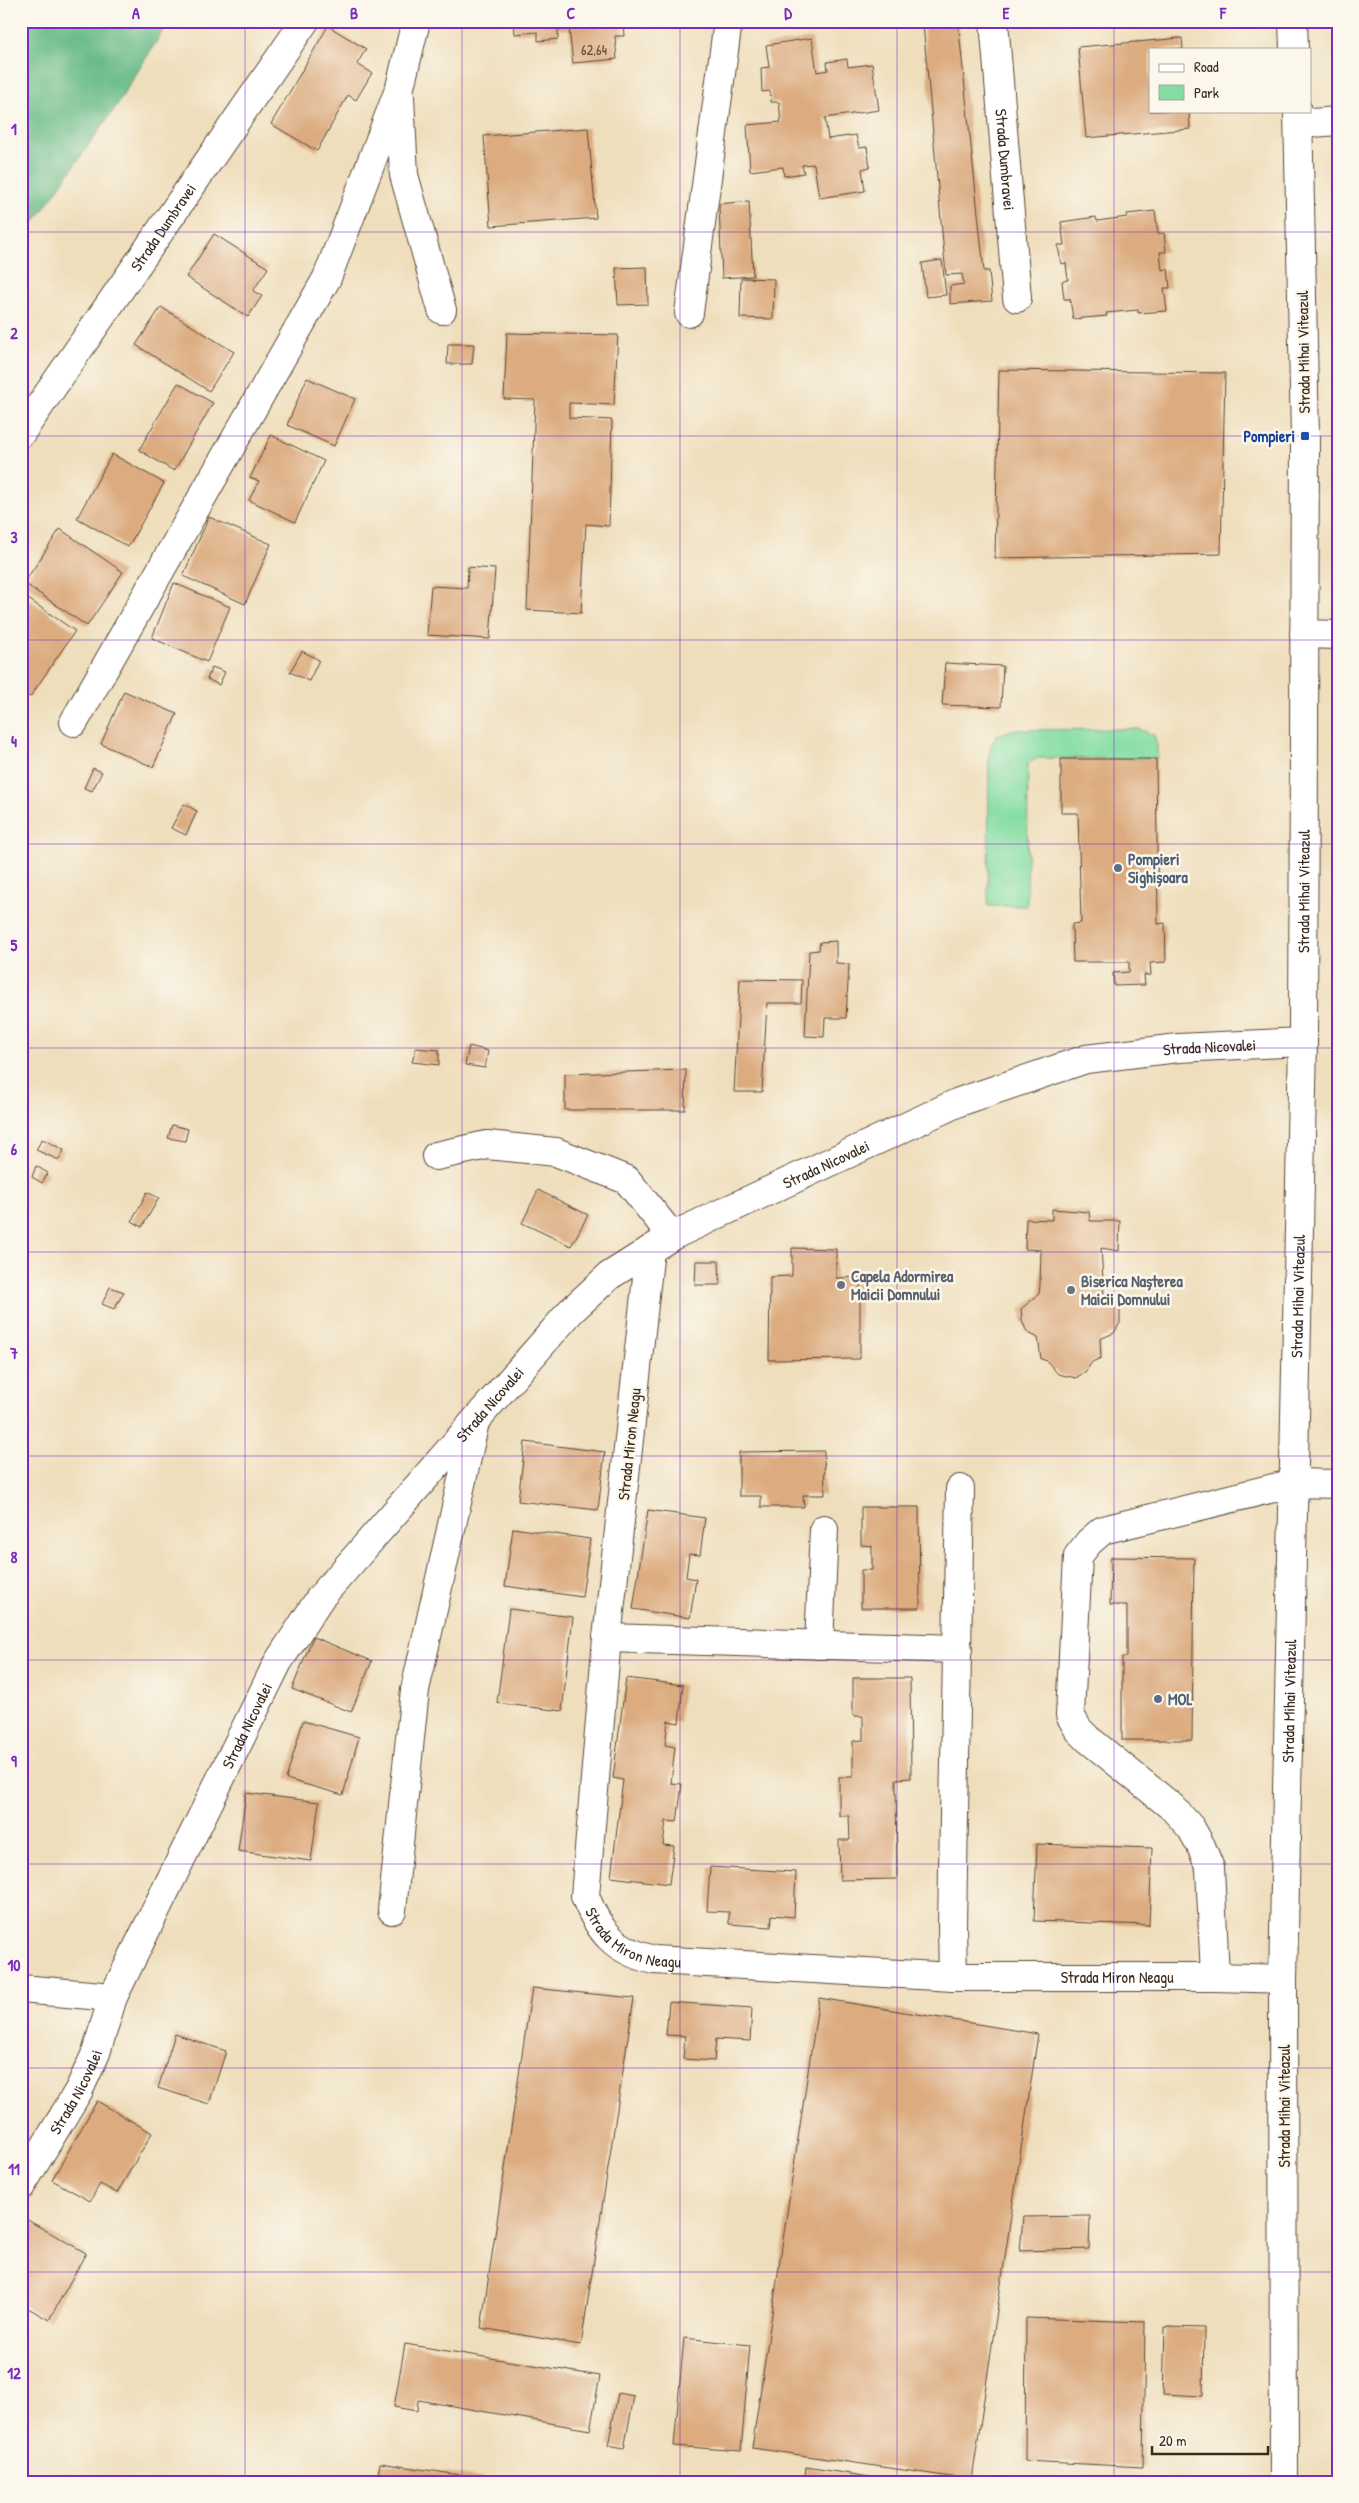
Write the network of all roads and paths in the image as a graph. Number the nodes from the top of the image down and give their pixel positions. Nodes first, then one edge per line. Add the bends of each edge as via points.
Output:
1 (305, 21) edge
2 (416, 21) edge
3 (728, 21) edge
4 (994, 21) edge
5 (1293, 21) edge
6 (1294, 48) edge
7 (400, 87) junction
8 (1299, 117) edge
9 (1338, 120) edge
10 (1017, 298) dead end
11 (442, 310) dead end
12 (689, 313) dead end
13 (21, 433) edge
14 (1304, 634) junction
15 (1338, 635) edge
16 (74, 722) dead end
17 (1303, 1042) junction
18 (436, 1156) dead end
19 (661, 1243) junction
20 (476, 1419) junction
21 (1294, 1483) junction
22 (1338, 1484) edge
23 (960, 1489) dead end
24 (824, 1529) dead end
25 (607, 1638) junction
26 (819, 1645) junction
27 (958, 1649) junction
28 (392, 1910) dead end
29 (953, 1977) junction
30 (1215, 1977) junction
31 (1283, 1980) junction
32 (21, 1989) edge
33 (113, 1996) junction
34 (21, 2186) edge
35 (1284, 2482) edge

1 - 13 main road, Strada Dumbravei
2 - 7 main road
3 - 12 main road
4 - 10 main road, Strada Dumbravei
5 - 6 main road
7 - 11 main road via 404,176
7 - 16 main road via 327,278
8 - 9 main road
8 - 14 main road, Strada Mihai Viteazul via 1305,436
14 - 15 main road
14 - 17 main road, Strada Mihai Viteazul
17 - 19 main road, Strada Nicovalei via 1178,1048 1086,1059 959,1102
17 - 21 main road, Strada Mihai Viteazul
18 - 19 main road via 487,1145 556,1152 627,1180
19 - 20 main road, Strada Nicovalei via 609,1276 571,1310
19 - 25 main road, Strada Miron Neagu
20 - 28 main road via 415,1690
20 - 33 main road, Strada Nicovalei via 320,1598 278,1662
21 - 22 main road
21 - 30 main road via 1103,1530 1078,1556 1070,1715 1088,1739 1172,1807 1191,1828 1201,1846 1210,1868
21 - 31 main road, Strada Mihai Viteazul
23 - 27 main road
24 - 26 main road
25 - 26 main road
25 - 29 main road, Strada Miron Neagu via 585,1896 595,1920 611,1940 635,1956 654,1960
26 - 27 main road
27 - 29 main road
29 - 30 main road, Strada Miron Neagu
30 - 31 main road, Strada Miron Neagu
31 - 35 main road, Strada Mihai Viteazul
32 - 33 main road
33 - 34 main road, Strada Nicovalei via 96,2054 79,2090

